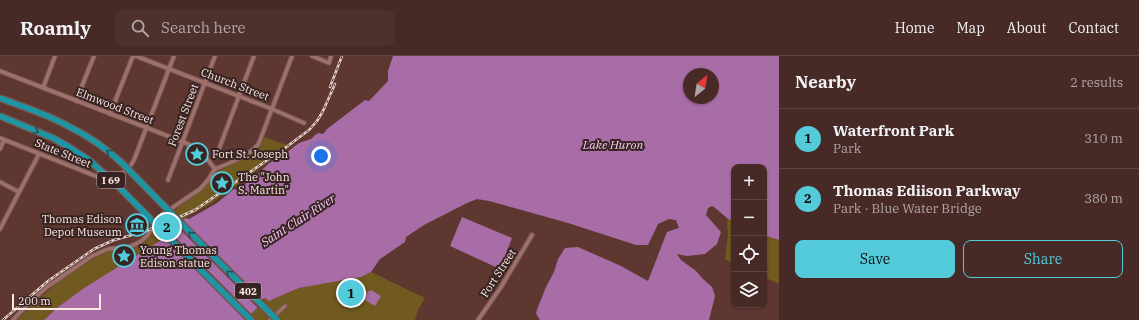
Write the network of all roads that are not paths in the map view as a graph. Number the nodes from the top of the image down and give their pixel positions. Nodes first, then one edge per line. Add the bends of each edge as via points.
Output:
1 (55, 56) edge
2 (94, 56) edge
3 (133, 56) edge
4 (136, 56) edge
5 (174, 56) edge
6 (215, 56) edge
7 (254, 56) edge
8 (292, 56) edge
9 (312, 56) edge
10 (331, 56) edge
11 (169, 69) junction
12 (0, 71) edge
13 (205, 83) junction
14 (43, 88) junction
15 (239, 96) junction
16 (0, 98) edge
17 (76, 101) junction
18 (272, 109) junction
19 (110, 114) junction
20 (0, 116) edge
21 (304, 123) dead end
22 (146, 128) junction
23 (0, 138) edge
24 (4, 140) junction
25 (182, 142) junction
26 (0, 148) edge
27 (39, 154) junction
28 (216, 157) dead end
29 (215, 169) junction
30 (168, 180) dead end
31 (0, 182) edge
32 (20, 192) junction
33 (0, 229) edge
34 (532, 235) dead end
35 (218, 262) joint
36 (202, 271) joint
37 (285, 306) dead end
38 (13, 320) edge
39 (251, 320) edge
40 (270, 320) edge
41 (277, 320) edge
42 (478, 320) edge

1 - 14 street
2 - 17 street
3 - 19 street
4 - 11 street, Church Street
5 - 11 street
6 - 13 street, Forest Street
7 - 15 street
8 - 18 street
9 - 10 street via 329,63
11 - 13 street, Church Street
11 - 22 street
12 - 14 street, Elmwood Street
13 - 15 street, Church Street
13 - 25 street, Forest Street
14 - 17 street, Elmwood Street
15 - 18 street, Church Street
15 - 28 street
35 -> 16 highway, I 69, bridge via 124,164 103,147 62,122
17 - 19 street, Elmwood Street
18 - 21 street, Church Street
18 - 29 street via 258,146 242,157
19 - 22 street, Elmwood Street
20 -> 36 highway, I 69, bridge via 53,138 89,160
22 - 25 street, Elmwood Street
22 - 27 street, State Street via 130,168 119,176 107,179
23 - 24 street, State Street
24 - 26 street
24 - 27 street, State Street
25 - 29 street, Elmwood Street via 199,150
25 - 30 street, Forest Street
27 - 32 street
29 - 38 street via 200,189 163,214 145,238 129,247 108,249 92,256 47,287
31 - 32 street
32 - 33 street
34 - 42 street, Fort Street
41 -> 35 highway, 402, bridge
36 - 39 highway, 402
37 - 40 street

